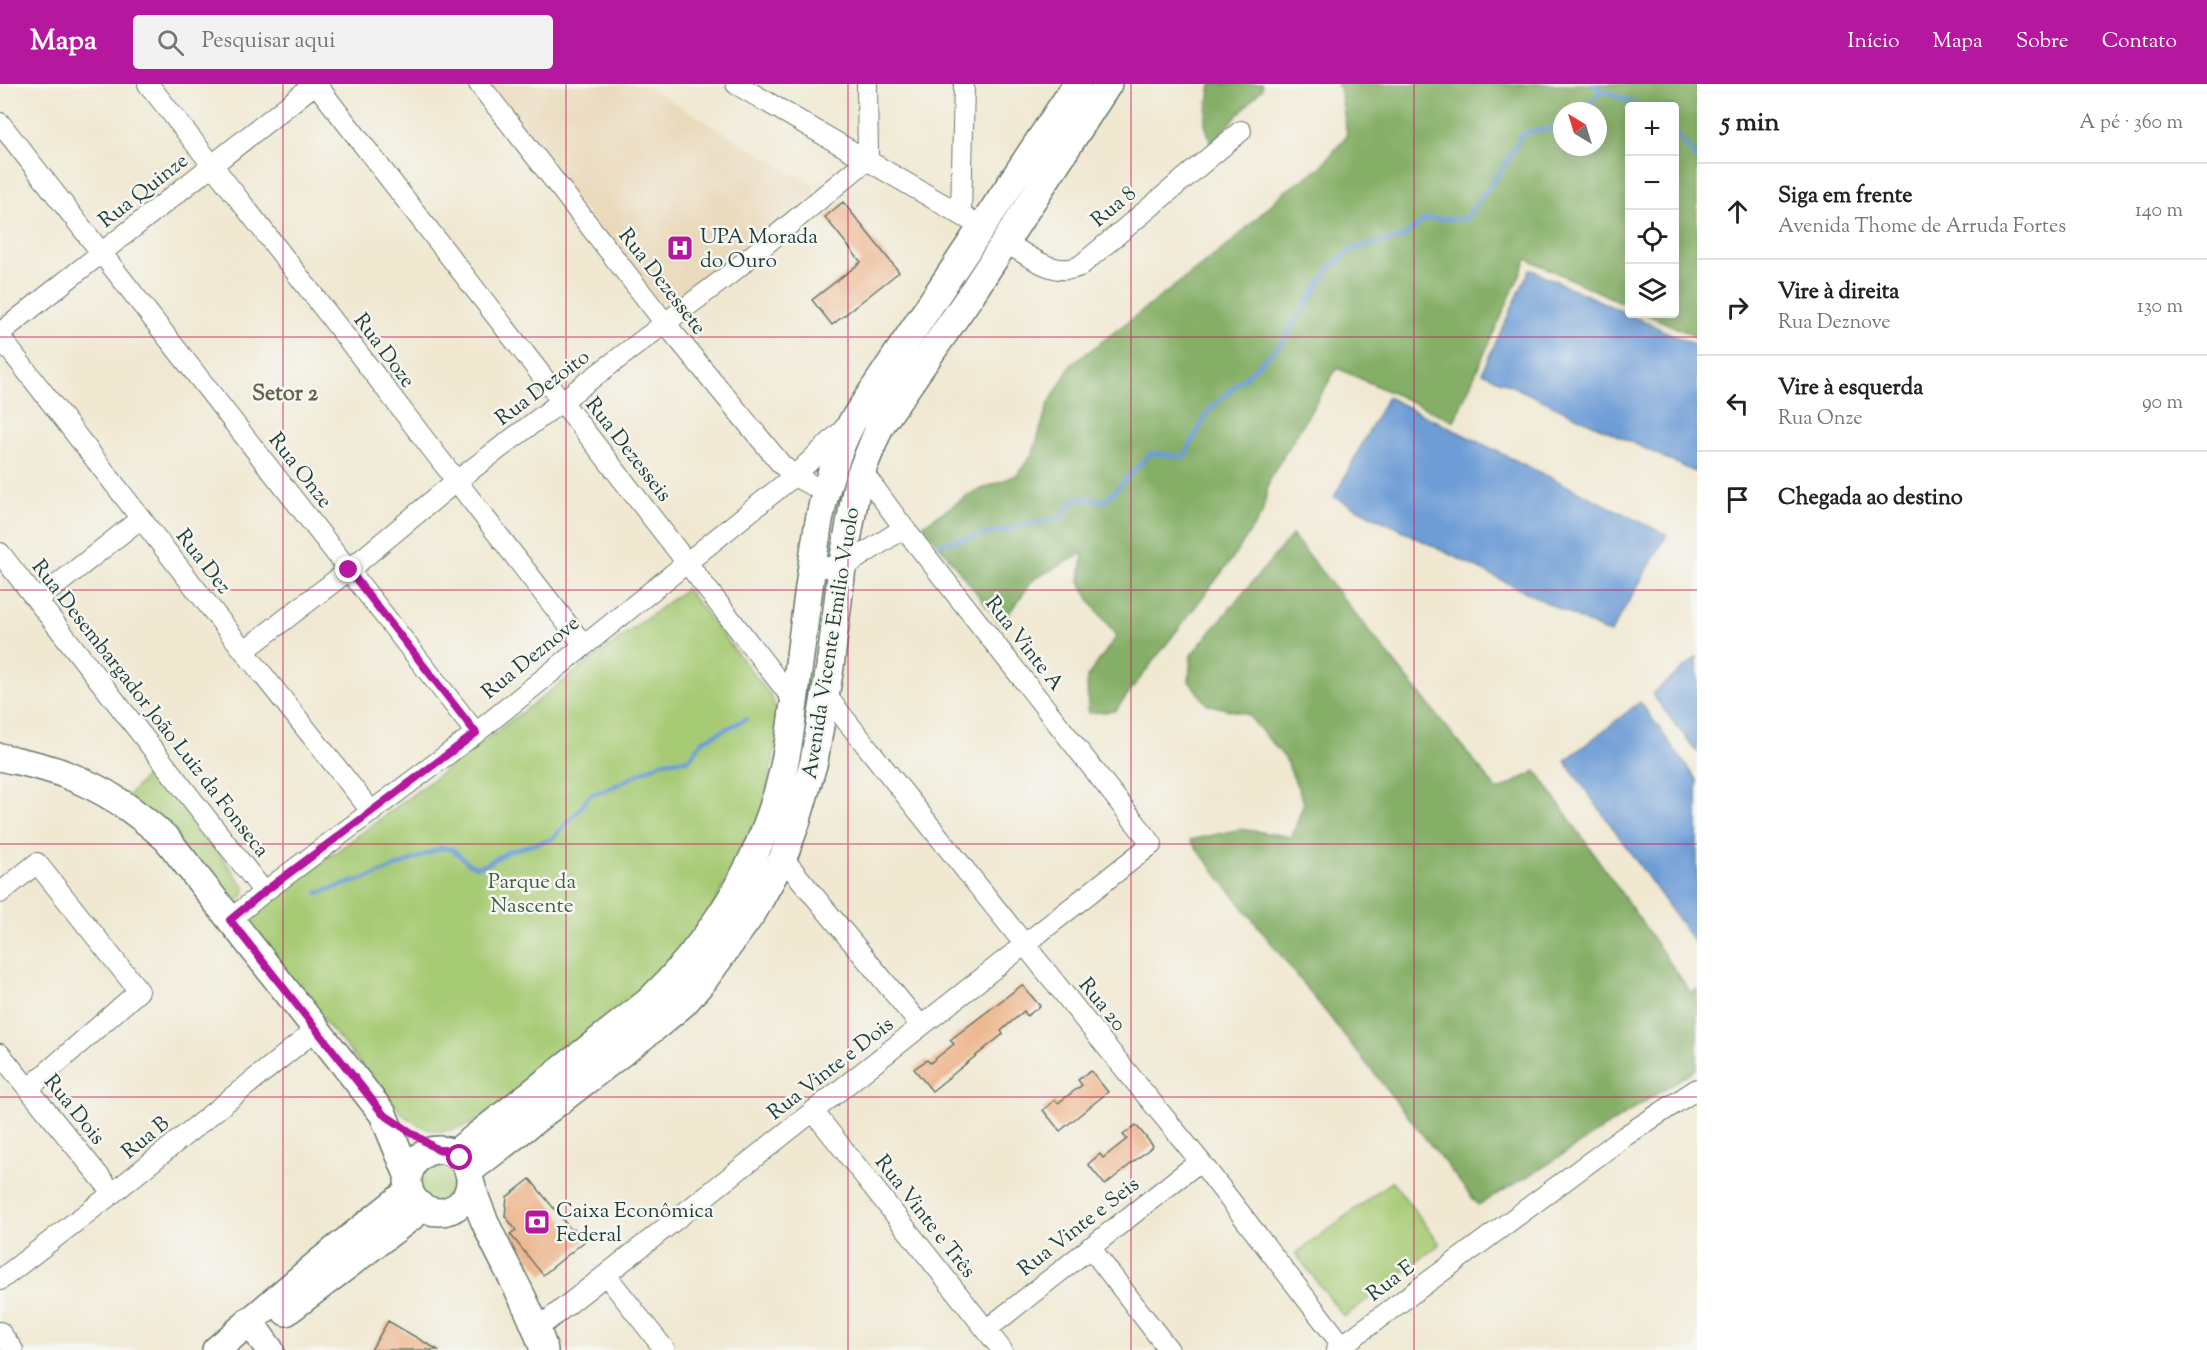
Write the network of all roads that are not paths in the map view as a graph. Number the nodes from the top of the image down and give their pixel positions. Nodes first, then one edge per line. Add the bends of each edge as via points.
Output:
1 (148, 84) edge
2 (316, 84) edge
3 (479, 84) edge
4 (736, 84) edge
5 (867, 84) edge
6 (964, 84) edge
7 (1077, 84) edge
8 (1108, 84) edge
9 (758, 90) edge
10 (0, 123) edge
11 (1241, 131) dead end
12 (868, 159) junction
13 (213, 165) junction
14 (971, 220) junction
15 (1005, 242) junction
16 (101, 253) junction
17 (665, 323) junction
18 (0, 335) edge
19 (563, 402) junction
20 (852, 422) junction
21 (862, 471) junction
22 (794, 476) junction
23 (455, 482) junction
24 (825, 492) junction
25 (140, 519) junction
26 (904, 528) junction
27 (0, 554) edge
28 (686, 562) junction
29 (812, 566) junction
30 (842, 568) junction
31 (349, 570) junction
32 (38, 600) junction
33 (583, 644) junction
34 (244, 651) junction
35 (825, 694) junction
36 (794, 701) junction
37 (476, 733) junction
38 (0, 757) edge
39 (372, 812) junction
40 (1152, 844) joint
41 (783, 858) junction
42 (264, 892) junction
43 (0, 893) edge
44 (230, 920) junction
45 (1024, 945) junction
46 (921, 1026) junction
47 (318, 1029) junction
48 (0, 1054) edge
49 (28, 1089) junction
50 (1697, 1089) edge
51 (813, 1112) junction
52 (383, 1114) junction
53 (1200, 1161) junction
54 (458, 1164) junction
55 (413, 1191) junction
56 (113, 1193) junction
57 (1090, 1246) junction
58 (606, 1275) junction
59 (0, 1280) edge
60 (986, 1330) junction
61 (0, 1332) edge
62 (259, 1335) edge
63 (540, 1340) edge
64 (1339, 1348) edge
65 (13, 1350) edge
66 (216, 1350) edge
67 (235, 1350) edge
68 (665, 1350) edge
69 (1002, 1350) edge
70 (1169, 1350) edge

1 - 13 street, Rua Doze
2 - 13 street, Rua Quinze
2 - 19 street, Rua Dezesseis
3 - 17 street, Rua Dezessete
4 - 9 street
5 - 12 street
6 - 14 street
7 - 14 main road, Avenida Vicente Emilio Vuolo
8 - 15 main road, Avenida Vicente Emilio Vuolo
9 - 12 street
10 - 16 street, Rua Onze
11 - 15 street, Rua 8 via 1080,266 1054,270
12 - 14 street
12 - 17 street, Rua Dezoito
13 - 16 street, Rua Quinze
13 - 23 street, Rua Doze
14 - 20 main road, Avenida Vicente Emilio Vuolo
15 - 21 main road, Avenida Vicente Emilio Vuolo via 880,426
16 - 18 street, Rua Quinze
16 - 31 street, Rua Onze
17 - 19 street, Rua Dezoito
17 - 22 street, Rua Dezessete
18 - 25 street, Rua Dez
19 - 23 street, Rua Dezoito
19 - 28 street, Rua Dezesseis
20 - 22 street, Rua Deznove
20 - 24 main road, Avenida Vicente Emilio Vuolo via 837,450
21 - 26 street, Rua Vinte A
21 - 30 main road, Avenida Vicente Emilio Vuolo
22 - 24 street, Rua Dezessete
22 - 28 street, Rua Deznove
23 - 31 street, Rua Dezoito
23 - 33 street, Rua Doze
24 - 29 main road, Avenida Vicente Emilio Vuolo
25 - 32 street
25 - 34 street, Rua Dez
26 - 30 street
26 - 40 street, Rua Vinte A
27 - 32 street, Rua Desembargador João Luiz da Fonseca
28 - 33 street, Rua Deznove
28 - 36 street, Rua Dezesseis
29 - 30 street
29 - 36 main road, Avenida Vicente Emilio Vuolo
30 - 35 main road, Avenida Vicente Emilio Vuolo
31 - 34 street, Rua Dezoito
31 - 37 street, Rua Onze
32 - 42 street, Rua Desembargador João Luiz da Fonseca
33 - 37 street, Rua Deznove
34 - 39 street, Rua Dez
35 - 41 main road, Avenida Vicente Emilio Vuolo via 814,761
35 - 45 street, Rua 20
36 - 54 main road, Avenida Vicente Emilio Vuolo via 774,804 754,857 696,952 648,1002
37 - 39 street, Rua Deznove
38 - 44 main road via 63,773 135,811 167,839
39 - 42 street, Rua Deznove
40 - 45 street, Rua Vinte e Dois
41 - 46 street
41 - 54 main road, Avenida Vicente Emilio Vuolo via 753,912 684,1003
42 - 44 street, Rua Deznove
43 - 49 street via 37,863 139,991
44 - 47 main road
45 - 46 street, Rua Vinte e Dois
45 - 53 street, Rua 20
46 - 51 street, Rua Vinte e Dois
47 - 52 main road
47 - 56 street, Rua B
48 - 49 street, Rua Dois
49 - 56 street, Rua Dois
50 - 64 street, Rua E via 1625,1136
51 - 58 street, Rua Vinte e Dois
51 - 60 street, Rua Vinte e Três
52 - 54 main road
52 - 55 main road
53 - 57 street, Rua Vinte e Seis
53 - 64 street, Rua 20
54 - 55 main road via 428,1151 412,1165
54 - 55 main road via 464,1198 450,1210 441,1212
54 - 63 main road
55 - 62 main road
56 - 59 street, Rua B
57 - 60 street, Rua Vinte e Seis
57 - 70 street
58 - 63 street, Rua Vinte e Dois
58 - 68 street
60 - 69 street, Rua Vinte e Três
61 - 65 street
62 - 66 main road
62 - 67 main road

